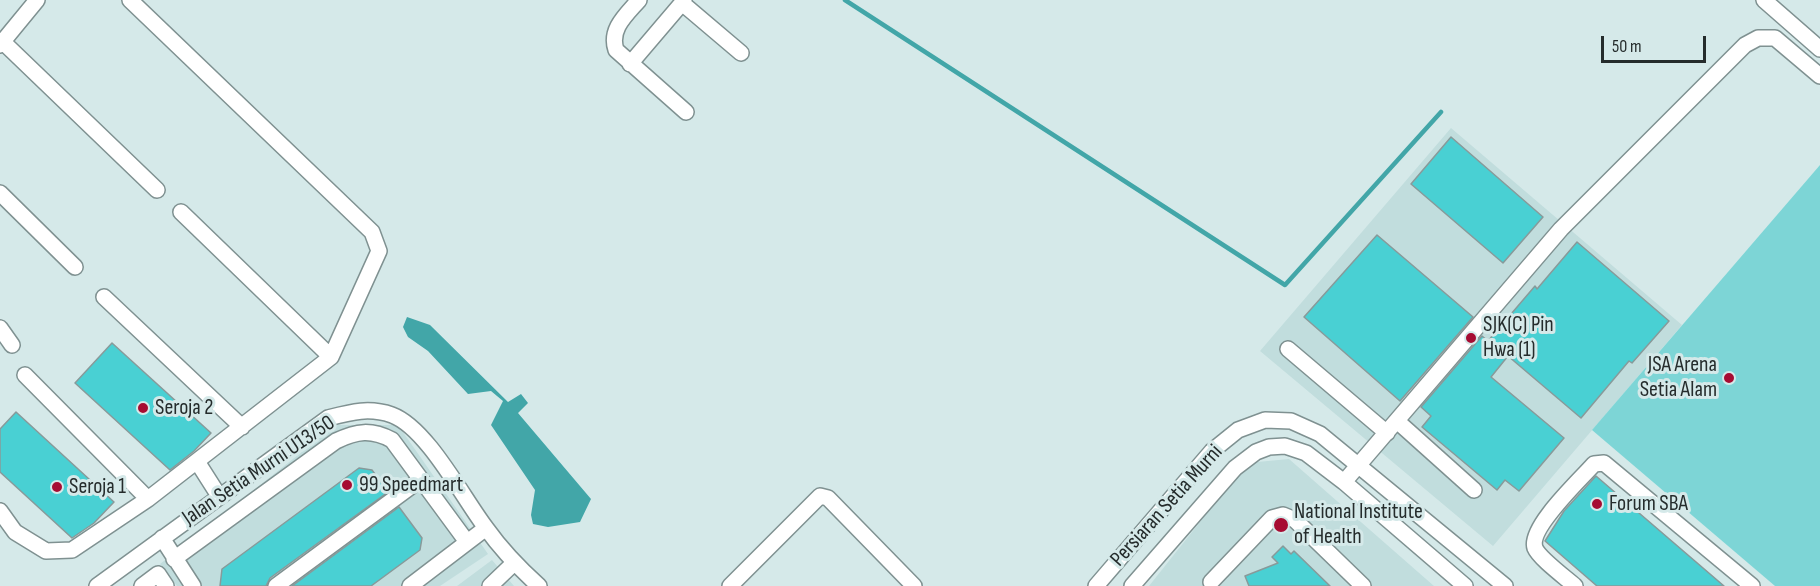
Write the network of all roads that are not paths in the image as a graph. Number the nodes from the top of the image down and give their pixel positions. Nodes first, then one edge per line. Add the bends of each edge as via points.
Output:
1 (37, 0) edge
2 (130, 0) edge
3 (639, 0) edge
4 (1764, 0) edge
5 (683, 1) edge
6 (1, 43) edge
7 (1820, 49) edge
8 (741, 53) dead end
9 (630, 64) junction
10 (1820, 76) edge
11 (686, 112) dead end
12 (157, 190) dead end
13 (0, 193) edge
14 (181, 212) dead end
15 (75, 267) dead end
16 (104, 297) dead end
17 (0, 328) edge
18 (12, 345) dead end
19 (1287, 349) dead end
20 (331, 357) junction
21 (25, 375) dead end
22 (242, 427) junction
23 (1392, 427) junction
24 (198, 463) junction
25 (1360, 465) junction
26 (421, 479) junction
27 (1344, 482) junction
28 (1474, 490) dead end
29 (219, 495) junction
30 (148, 499) junction
31 (0, 511) edge
32 (486, 528) junction
33 (162, 538) junction
34 (467, 542) junction
35 (174, 559) junction
36 (514, 563) junction
37 (1209, 580) edge
38 (106, 583) edge
39 (142, 586) edge
40 (166, 586) edge
41 (193, 586) edge
42 (276, 586) edge
43 (410, 586) edge
44 (490, 586) edge
45 (539, 586) edge
46 (730, 586) edge
47 (914, 586) edge
48 (1096, 586) edge
49 (1132, 586) edge
50 (1363, 586) edge
51 (1465, 586) edge
52 (1505, 586) edge
53 (1575, 586) edge
54 (1752, 586) edge

1 - 6 street
2 - 20 street via 372,232 379,251
3 - 9 street via 618,24 614,35 616,50
4 - 7 street
5 - 8 street
5 - 9 street
6 - 12 street
9 - 11 street
10 - 23 street via 1775,38 1758,38 1745,45 1561,229
13 - 15 street
14 - 20 street
16 - 22 street
17 - 18 street
19 - 23 street
20 - 22 street
21 - 30 street
22 - 24 street
23 - 25 street
23 - 28 street
24 - 29 street
24 - 30 street
25 - 27 street
25 - 48 street, Persiaran Setia Murni via 1320,434 1292,421 1265,420 1238,430 1212,451
25 - 52 street, Persiaran Setia Murni
26 - 34 street
26 - 35 street via 392,440 376,432 355,432 336,441
26 - 42 street
27 - 49 street, Persiaran Setia Murni via 1306,453 1285,446 1256,452 1235,468
27 - 51 street, Persiaran Setia Murni
29 - 32 street, Jalan Setia Murni U13/50 via 328,418 363,409 394,416 424,440
29 - 33 street, Jalan Setia Murni U13/50
30 - 31 street via 72,550 46,551 15,532
32 - 34 street
32 - 36 street, Jalan Setia Murni U13/50
33 - 35 street
33 - 38 street, Jalan Setia Murni U13/50
34 - 43 street
35 - 41 street
36 - 44 street
36 - 45 street, Jalan Setia Murni U13/50
37 - 50 street via 1272,518 1283,514 1295,520
39 - 40 street via 158,574
46 - 47 street via 820,496 828,498
53 - 54 street via 1536,550 1533,538 1594,464 1604,463

